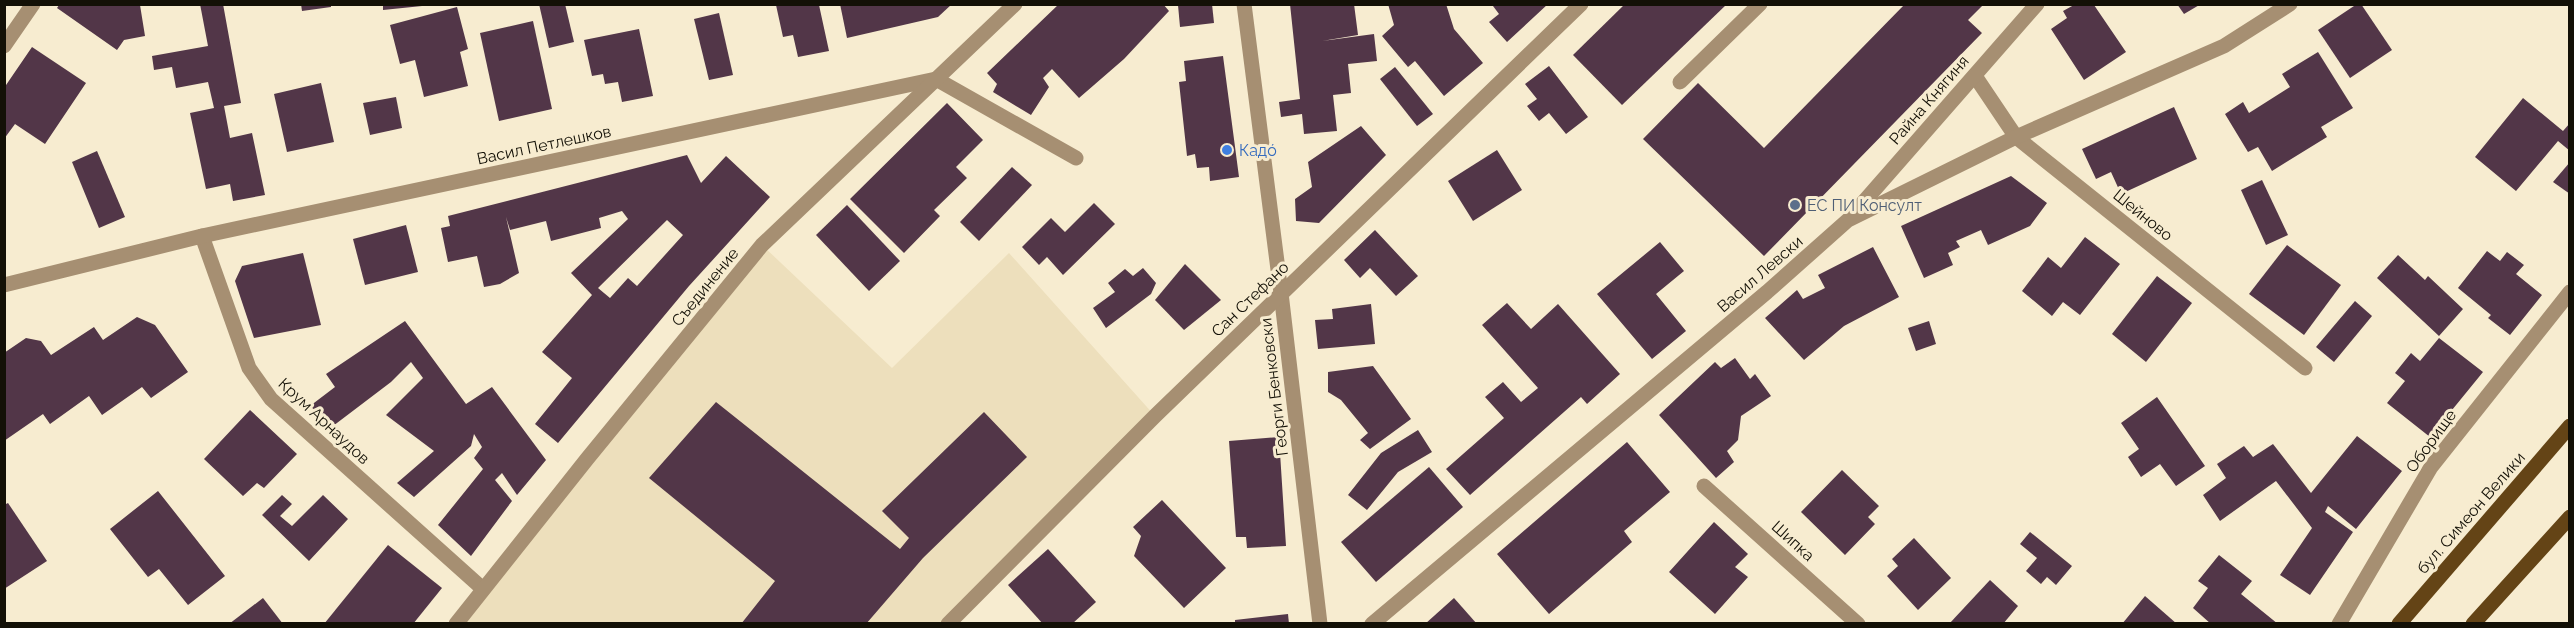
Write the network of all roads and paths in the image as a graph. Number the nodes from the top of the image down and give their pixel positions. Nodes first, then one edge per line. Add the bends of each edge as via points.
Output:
1 (33, 4) edge
2 (1015, 4) edge
3 (1244, 4) edge
4 (1581, 4) edge
5 (1760, 4) edge
6 (2037, 4) edge
7 (2289, 4) edge
8 (4, 46) edge
9 (1975, 76) junction
10 (936, 80) junction
11 (1680, 82) dead end
12 (2016, 137) junction
13 (1076, 158) dead end
14 (1848, 220) junction
15 (202, 236) junction
16 (4, 285) edge
17 (2570, 292) edge
18 (1281, 293) junction
19 (2304, 368) dead end
20 (2570, 426) edge
21 (1704, 486) dead end
22 (2570, 517) edge
23 (483, 590) junction
24 (456, 624) edge
25 (948, 624) edge
26 (1320, 624) edge
27 (1372, 624) edge
28 (1858, 624) edge
29 (2339, 624) edge
30 (2399, 624) edge
31 (2474, 624) edge

1 - 8 street
2 - 10 street, Съединение
3 - 18 street, Георги Бенковски
4 - 18 street, Сан Стефано
5 - 11 street
6 - 9 street, Райна Княгиня
7 - 12 street, Васил Левски via 2224,46
9 - 12 street, Шейново
9 - 14 street, Райна Княгиня
10 - 13 street
10 - 15 street, Васил Петлешков
10 - 23 street, Съединение via 762,245
12 - 14 street, Васил Левски
12 - 19 street, Шейново
14 - 27 street, Васил Левски
15 - 16 street, Васил Петлешков
15 - 23 street, Крум Арнаудов via 249,368 271,399
17 - 29 street, Оборище via 2431,466
18 - 25 street, Сан Стефано
18 - 26 street, Георги Бенковски
20 - 30 main road, бул. Симеон Велики
21 - 28 street, Шипка
22 - 31 main road
23 - 24 street, Съединение

